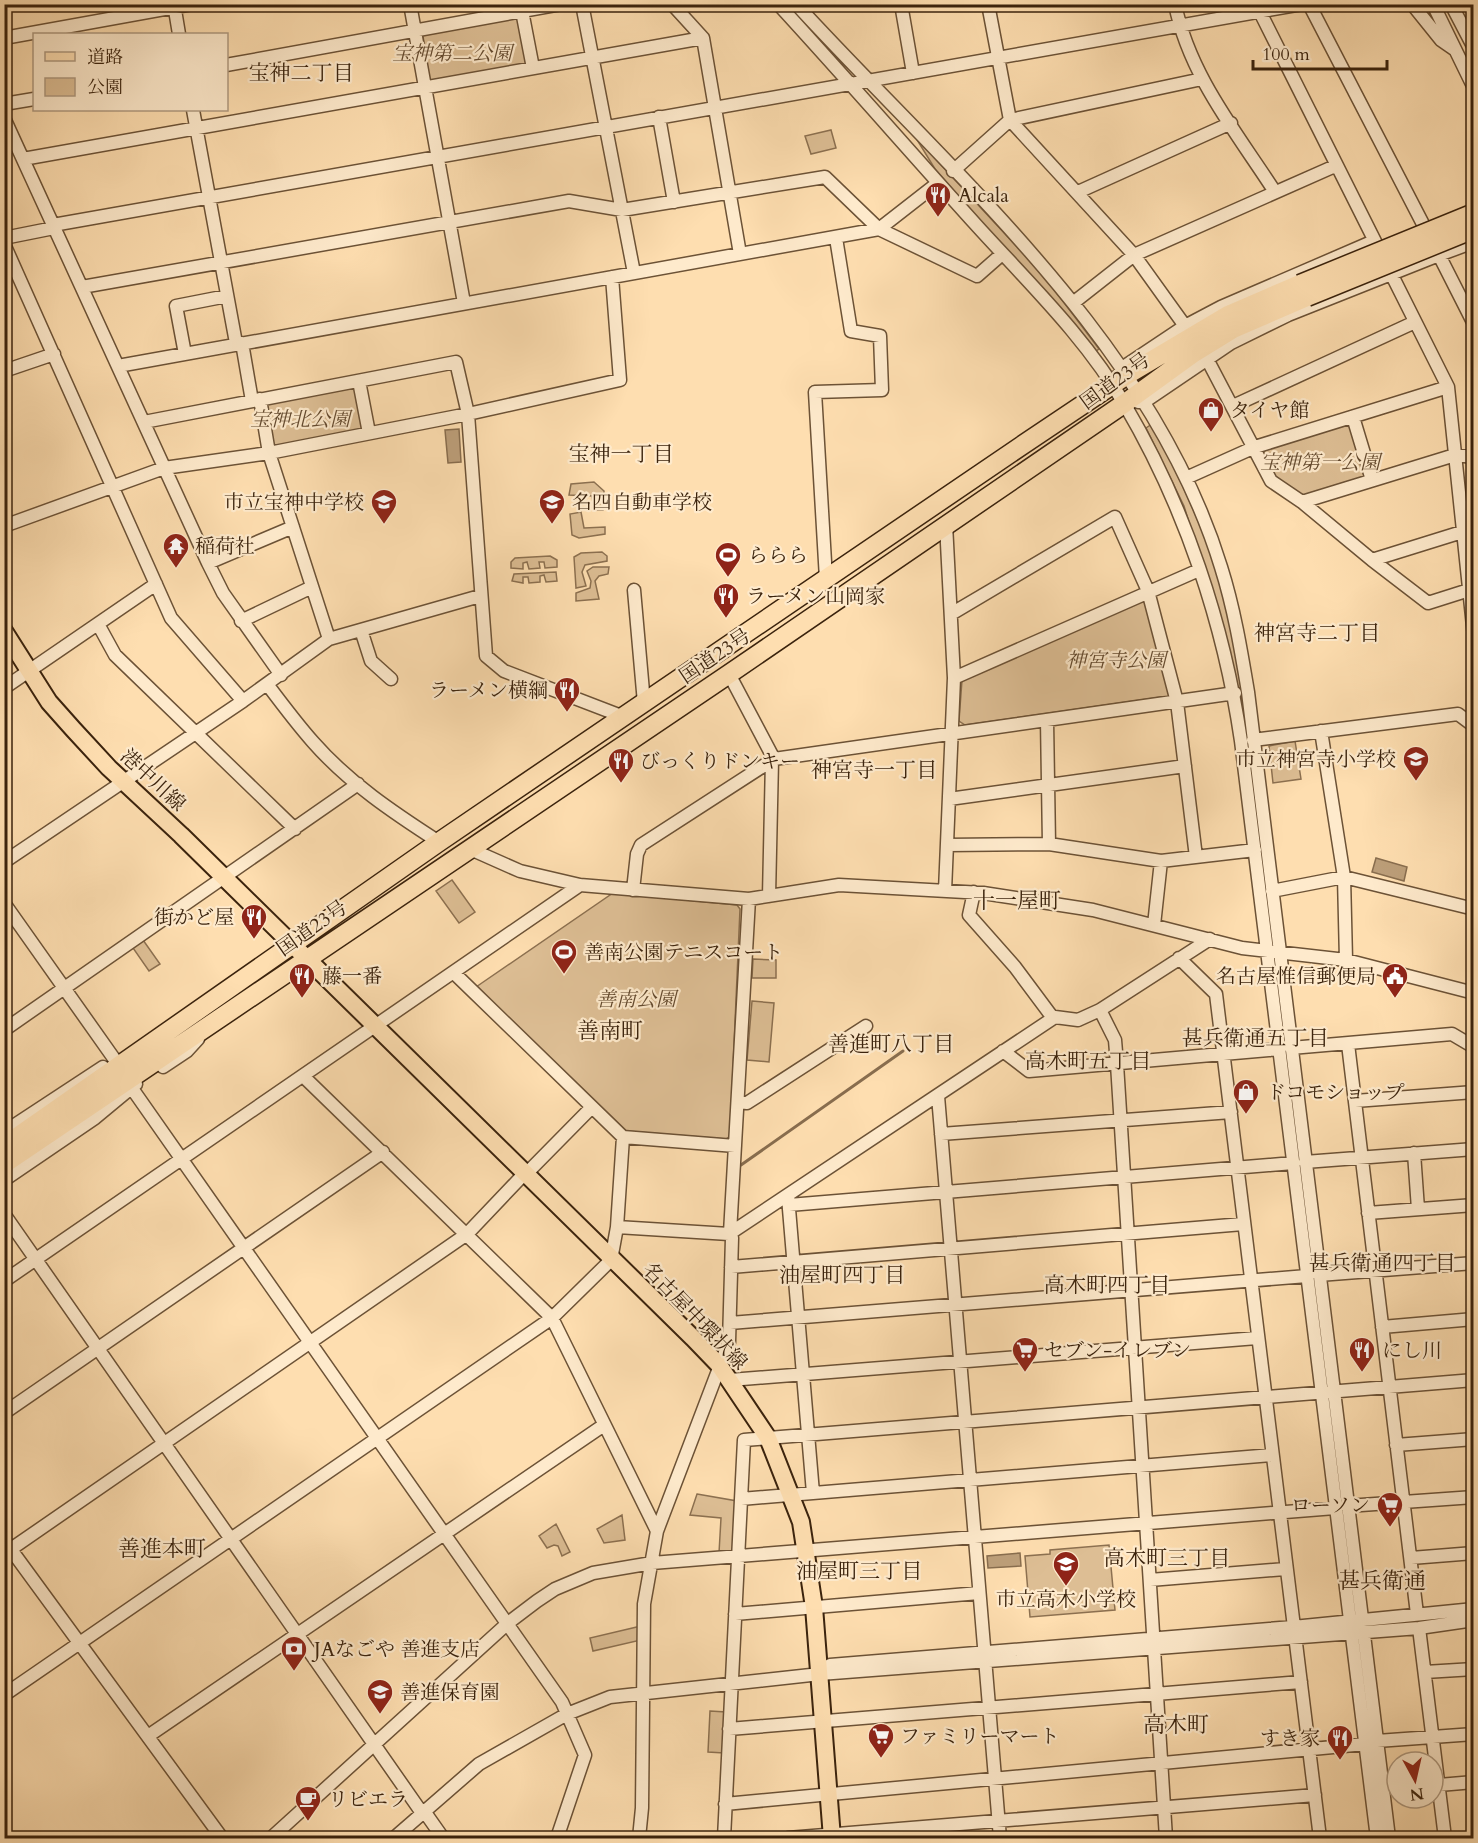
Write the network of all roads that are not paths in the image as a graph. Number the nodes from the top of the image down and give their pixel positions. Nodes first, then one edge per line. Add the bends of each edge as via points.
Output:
1 (192, 4) edge
2 (410, 4) edge
3 (561, 4) edge
4 (582, 4) edge
5 (672, 4) edge
6 (778, 4) edge
7 (796, 4) edge
8 (901, 4) edge
9 (988, 4) edge
10 (1175, 4) edge
11 (1302, 4) edge
12 (1309, 4) edge
13 (1412, 4) edge
14 (1432, 4) edge
15 (1451, 4) edge
16 (174, 6) edge
17 (522, 11) junction
18 (1260, 12) junction
19 (1179, 26) junction
20 (415, 31) junction
21 (179, 33) edge
22 (4, 38) edge
23 (703, 38) junction
24 (1473, 48) edge
25 (1455, 49) junction
26 (998, 57) junction
27 (592, 58) junction
28 (228, 65) edge
29 (533, 68) junction
30 (913, 73) junction
31 (1202, 79) junction
32 (867, 81) junction
33 (851, 84) junction
34 (425, 87) junction
35 (1473, 88) edge
36 (33, 99) edge
37 (4, 104) edge
38 (715, 108) junction
39 (193, 111) edge
40 (659, 117) junction
41 (4, 118) edge
42 (1010, 120) junction
43 (1231, 123) junction
44 (606, 127) junction
45 (196, 128) junction
46 (438, 158) junction
47 (23, 159) junction
48 (1335, 166) junction
49 (953, 171) junction
50 (938, 183) junction
51 (730, 192) junction
52 (1078, 192) junction
53 (1275, 192) junction
54 (209, 198) junction
55 (674, 202) junction
56 (622, 210) junction
57 (1473, 213) edge
58 (449, 222) junction
59 (53, 227) junction
60 (1473, 229) edge
61 (879, 230) junction
62 (4, 238) edge
63 (836, 238) junction
64 (1374, 241) junction
65 (1473, 242) edge
66 (4, 244) edge
67 (740, 254) junction
68 (1002, 254) junction
69 (1134, 255) junction
70 (1439, 255) junction
71 (221, 263) junction
72 (634, 273) junction
73 (1391, 274) junction
74 (612, 277) junction
75 (82, 287) junction
76 (1304, 290) junction
77 (227, 296) junction
78 (464, 303) junction
79 (1073, 303) junction
80 (1415, 322) junction
81 (1473, 324) edge
82 (1185, 326) junction
83 (239, 343) junction
84 (54, 354) junction
85 (185, 354) junction
86 (1206, 357) junction
87 (118, 366) junction
88 (4, 371) edge
89 (1120, 376) junction
90 (359, 381) junction
91 (1448, 387) junction
92 (1135, 399) junction
93 (256, 400) junction
94 (1233, 406) junction
95 (468, 414) junction
96 (1353, 417) junction
97 (144, 422) junction
98 (369, 433) junction
99 (1255, 447) junction
100 (269, 453) junction
101 (1455, 455) junction
102 (1473, 457) edge
103 (164, 468) junction
104 (1186, 478) junction
105 (1372, 480) junction
106 (112, 486) junction
107 (1302, 502) junction
108 (946, 524) junction
109 (4, 526) edge
110 (292, 527) junction
111 (1462, 532) junction
112 (1372, 560) junction
113 (208, 563) junction
114 (1199, 570) junction
115 (826, 579) junction
116 (156, 584) junction
117 (312, 587) junction
118 (634, 590) dead end
119 (1469, 590) junction
120 (1148, 591) junction
121 (480, 596) junction
122 (951, 614) junction
123 (242, 621) junction
124 (98, 624) junction
125 (361, 630) junction
126 (4, 631) edge
127 (1473, 636) edge
128 (329, 639) junction
129 (29, 671) junction
130 (729, 674) junction
131 (281, 675) junction
132 (954, 678) junction
133 (391, 679) dead end
134 (267, 684) junction
135 (4, 688) edge
136 (1234, 693) junction
137 (243, 701) junction
138 (1177, 702) junction
139 (644, 703) junction
140 (624, 717) junction
141 (1047, 720) junction
142 (1473, 726) edge
143 (1321, 731) junction
144 (196, 734) junction
145 (952, 734) junction
146 (1253, 740) junction
147 (773, 759) junction
148 (1185, 766) junction
149 (125, 782) junction
150 (358, 784) junction
151 (1048, 785) junction
152 (949, 799) junction
153 (295, 830) junction
154 (439, 842) junction
155 (1049, 844) junction
156 (947, 845) junction
157 (468, 848) junction
158 (1255, 850) junction
159 (1196, 857) junction
160 (1161, 861) junction
161 (4, 862) edge
162 (1344, 876) junction
163 (224, 879) junction
164 (580, 885) junction
165 (633, 890) junction
166 (945, 891) junction
167 (1272, 891) junction
168 (974, 892) junction
169 (769, 896) junction
170 (749, 899) junction
171 (4, 903) edge
172 (1473, 909) edge
173 (1154, 925) junction
174 (1210, 939) junction
175 (290, 945) junction
176 (1273, 952) junction
177 (1179, 958) junction
178 (305, 960) junction
179 (1346, 960) junction
180 (454, 973) junction
181 (65, 989) junction
182 (1473, 993) edge
183 (1100, 1010) junction
184 (207, 1016) junction
185 (1053, 1018) junction
186 (866, 1026) dead end
187 (374, 1027) junction
188 (4, 1030) edge
189 (1348, 1044) junction
190 (1473, 1047) edge
191 (1285, 1049) junction
192 (1003, 1051) junction
193 (1224, 1054) junction
194 (115, 1060) junction
195 (1117, 1064) junction
196 (303, 1076) junction
197 (132, 1087) junction
198 (1473, 1092) edge
199 (938, 1096) junction
200 (1355, 1101) junction
201 (738, 1102) junction
202 (77, 1105) junction
203 (592, 1107) junction
204 (1231, 1112) junction
205 (1120, 1120) junction
206 (4, 1132) edge
207 (941, 1134) junction
208 (623, 1137) junction
209 (4, 1146) edge
210 (735, 1146) junction
211 (1473, 1149) edge
212 (383, 1152) junction
213 (1414, 1153) junction
214 (1362, 1157) junction
215 (182, 1159) junction
216 (1299, 1162) junction
217 (4, 1164) edge
218 (1238, 1168) junction
219 (525, 1175) junction
220 (1124, 1177) junction
221 (4, 1180) edge
222 (946, 1192) junction
223 (788, 1200) junction
224 (1473, 1205) edge
225 (1418, 1209) junction
226 (1368, 1213) junction
227 (4, 1214) edge
228 (1243, 1224) junction
229 (616, 1227) junction
230 (730, 1233) junction
231 (467, 1234) junction
232 (1128, 1234) junction
233 (244, 1248) junction
234 (951, 1249) junction
235 (36, 1260) junction
236 (611, 1260) junction
237 (794, 1262) junction
238 (1473, 1263) edge
239 (731, 1267) junction
240 (1375, 1270) junction
241 (1313, 1276) junction
242 (4, 1281) edge
243 (1251, 1281) junction
244 (1131, 1291) junction
245 (956, 1306) junction
246 (552, 1318) junction
247 (798, 1318) junction
248 (1473, 1319) edge
249 (730, 1323) junction
250 (1382, 1327) junction
251 (1257, 1338) junction
252 (310, 1343) junction
253 (98, 1348) junction
254 (1135, 1348) junction
255 (960, 1362) junction
256 (719, 1365) junction
257 (803, 1374) junction
258 (730, 1380) junction
259 (1473, 1380) edge
260 (1389, 1386) junction
261 (1327, 1392) junction
262 (1264, 1396) junction
263 (1139, 1407) junction
264 (4, 1413) edge
265 (965, 1422) junction
266 (604, 1425) junction
267 (808, 1435) junction
268 (378, 1438) junction
269 (768, 1438) junction
270 (1473, 1439) edge
271 (164, 1443) junction
272 (1396, 1445) junction
273 (1272, 1455) junction
274 (1143, 1466) junction
275 (970, 1480) junction
276 (813, 1493) junction
277 (792, 1495) junction
278 (1473, 1497) edge
279 (741, 1499) junction
280 (1404, 1502) junction
281 (1341, 1507) junction
282 (1279, 1512) junction
283 (1146, 1524) junction
284 (657, 1531) junction
285 (444, 1534) junction
286 (975, 1537) junction
287 (231, 1539) junction
288 (8, 1544) edge
289 (807, 1550) junction
290 (1473, 1553) edge
291 (737, 1557) junction
292 (1411, 1558) junction
293 (652, 1563) junction
294 (1285, 1569) junction
295 (1149, 1580) junction
296 (979, 1593) junction
297 (814, 1607) junction
298 (1473, 1609) edge
299 (735, 1614) junction
300 (1417, 1614) junction
301 (1357, 1619) junction
302 (1473, 1620) edge
303 (508, 1623) junction
304 (1419, 1628) junction
305 (1293, 1632) junction
306 (1358, 1632) junction
307 (296, 1635) junction
308 (1154, 1643) junction
309 (80, 1644) junction
310 (985, 1656) junction
311 (1473, 1669) edge
312 (1425, 1672) junction
313 (820, 1674) junction
314 (1301, 1682) junction
315 (732, 1683) junction
316 (644, 1692) junction
317 (1157, 1694) junction
318 (4, 1695) edge
319 (989, 1707) junction
320 (567, 1714) junction
321 (824, 1721) junction
322 (729, 1730) junction
323 (1473, 1734) edge
324 (148, 1736) junction
325 (1433, 1737) junction
326 (376, 1743) junction
327 (1371, 1743) junction
328 (1309, 1749) junction
329 (1435, 1750) edge
330 (1161, 1763) junction
331 (995, 1779) junction
332 (1473, 1782) edge
333 (1445, 1784) edge
334 (829, 1794) junction
335 (1315, 1795) junction
336 (725, 1804) junction
337 (1164, 1809) junction
338 (1442, 1810) edge
339 (423, 1812) junction
340 (998, 1821) junction
341 (832, 1837) edge
342 (222, 1839) edge
343 (271, 1839) edge
344 (394, 1839) edge
345 (443, 1839) edge
346 (557, 1839) edge
347 (639, 1839) edge
348 (724, 1839) edge
349 (788, 1839) edge
350 (1000, 1839) edge
351 (1166, 1839) edge
352 (1320, 1839) edge
353 (1377, 1839) edge
354 (1389, 1839) edge
355 (1445, 1839) edge

1 - 16 street
2 - 20 street
3 - 17 street
4 - 27 street
5 - 23 street
6 - 33 street
7 - 32 street
8 - 30 street
9 - 26 street
10 - 19 street
11 - 18 street
12 - 70 street
13 - 25 street via 1441,40
14 - 25 street
15 - 24 street
16 - 21 street
16 - 22 street
17 - 20 street
17 - 29 street
18 - 19 street
18 - 48 street
19 - 26 street
19 - 31 street
20 - 28 street
20 - 34 street
23 - 27 street
23 - 38 street
25 - 35 street
26 - 30 street
26 - 42 street
27 - 29 street
27 - 44 street
29 - 34 street
30 - 32 street
31 - 42 street
31 - 43 street
32 - 33 street
32 - 49 street
33 - 38 street
33 - 50 street
34 - 45 street
34 - 46 street
36 - 37 street
38 - 40 street
38 - 51 street
39 - 45 street
40 - 44 street
40 - 55 street
41 - 47 street
42 - 49 street
42 - 52 street
43 - 52 street
43 - 53 street
44 - 46 street
44 - 56 street
45 - 47 street
45 - 54 street
46 - 54 street
46 - 58 street
47 - 59 street
48 - 53 street
48 - 64 street
49 - 79 street
50 - 61 street
50 - 68 street
51 - 55 street
51 - 61 street via 825,177
51 - 67 street
52 - 69 street
53 - 69 street
54 - 59 street
54 - 71 street
55 - 56 street
56 - 58 street via 569,201
56 - 72 street
57 - 76 highway, 国道23号, bridge
58 - 71 street
58 - 78 street
59 - 62 street
59 - 75 street
60 - 76 highway, 国道23号, bridge
61 - 63 street
61 - 68 street via 977,276
63 - 67 street
63 - 115 street via 851,331 880,336 882,390 815,392
64 - 73 street
64 - 82 street via 1276,281
65 - 70 street
66 - 84 street
67 - 72 street
68 - 89 street
69 - 79 street
69 - 82 street
70 - 73 street
70 - 81 street
71 - 75 street
71 - 77 street
72 - 74 street
73 - 80 street
73 - 86 street via 1288,315
74 - 78 street
74 - 95 street via 620,380
75 - 87 street
76 - 89 highway, 国道23号 via 1228,315
76 - 92 highway, 国道23号 via 1194,352
77 - 83 street
77 - 85 street via 176,306
78 - 83 street
79 - 89 street
80 - 91 street
80 - 94 street
82 - 89 street
83 - 85 street
83 - 93 street
84 - 88 street
84 - 106 street
85 - 87 street
86 - 92 street
86 - 94 street
87 - 97 street
89 - 92 street
89 - 92 street
89 - 115 highway, 国道23号
90 - 93 street
90 - 95 street via 456,362
90 - 98 street
91 - 96 street
91 - 101 street
92 - 104 street
92 - 108 highway, 国道23号
92 - 114 street
93 - 97 street
93 - 100 street
94 - 99 street
95 - 98 street
95 - 121 street
96 - 99 street
96 - 105 street
97 - 103 street
98 - 100 street
99 - 104 street
99 - 107 street via 1271,481
100 - 103 street
100 - 110 street
101 - 102 street
101 - 105 street
101 - 111 street
103 - 106 street
103 - 113 street
104 - 146 street via 1221,566 1231,604
105 - 107 street
106 - 109 street
106 - 116 street
107 - 112 street
108 - 122 street
108 - 130 highway, 国道23号
110 - 113 street
110 - 117 street
111 - 112 street
111 - 119 street
112 - 119 street via 1428,603
113 - 123 street
114 - 120 street
114 - 136 street
115 - 139 highway, 国道23号
116 - 124 street
116 - 137 street via 171,618
117 - 123 street
117 - 128 street
118 - 139 street
119 - 127 street
120 - 122 street via 1115,517
120 - 132 street
120 - 138 street
121 - 125 street
121 - 140 street via 486,656 504,671
122 - 132 street
123 - 131 street
124 - 129 street
124 - 144 street via 115,655
125 - 128 street
125 - 133 street via 370,661
126 - 129 main road, 港中川線
128 - 131 street
129 - 135 street
129 - 149 main road, 港中川線 via 49,702
130 - 147 street
130 - 157 highway, 国道23号
131 - 134 street
132 - 145 street
134 - 137 street
134 - 150 street via 314,743
136 - 138 street
136 - 158 street
137 - 144 street
138 - 141 street
138 - 148 street
139 - 140 highway, 国道23号
140 - 154 highway, 国道23号
141 - 145 street
141 - 151 street
142 - 143 street via 1458,714
143 - 146 street
143 - 162 street
144 - 149 street
144 - 153 street
145 - 147 street
145 - 152 street
146 - 167 street
147 - 165 street via 641,845
147 - 169 street
148 - 151 street
148 - 159 street
149 - 161 street
149 - 163 main road, 港中川線
150 - 153 street
150 - 154 street
151 - 152 street
151 - 155 street
152 - 156 street
153 - 163 street
154 - 175 highway, 国道23号
155 - 156 street
155 - 160 street
156 - 166 street
157 - 164 street via 520,871
157 - 178 highway, 国道23号
158 - 159 street
158 - 176 street
159 - 160 street
160 - 173 street
162 - 167 street
162 - 172 street
162 - 179 street
163 - 175 main road, 港中川線
163 - 181 street
164 - 165 street
164 - 180 street
165 - 170 street
166 - 168 street
166 - 169 street via 839,885
167 - 176 street
168 - 173 street via 1093,910
168 - 185 street via 969,915
169 - 170 street
170 - 201 street
171 - 181 street
173 - 174 street
174 - 176 street
174 - 177 street
175 - 178 main road, 名古屋中環状線
175 - 184 highway, 国道23号
176 - 179 street
176 - 191 street
177 - 183 street
177 - 193 street via 1216,994
178 - 184 highway, 国道23号
178 - 187 main road, 名古屋中環状線
179 - 182 street
180 - 187 street
180 - 203 street
181 - 188 street
181 - 194 street
183 - 185 street via 1078,1020
183 - 195 street via 1115,1040
184 - 194 street via 172,1022
184 - 197 street via 187,1051
184 - 202 highway, 国道23号
185 - 192 street
186 - 201 street via 747,1103
187 - 196 street
187 - 219 main road, 名古屋中環状線
189 - 190 street via 1452,1034
189 - 191 street
189 - 200 street
191 - 193 street
191 - 216 street
192 - 195 street via 1029,1071
192 - 199 street
193 - 195 street
193 - 204 street
194 - 206 street
195 - 205 street
196 - 212 street
196 - 215 street
197 - 215 street
197 - 221 street via 95,1118
198 - 200 street
199 - 207 street
199 - 223 street
200 - 214 street
201 - 210 street
202 - 209 highway, 国道23号
202 - 217 highway, 国道23号
203 - 208 street
203 - 219 street
204 - 205 street
204 - 218 street
205 - 207 street
205 - 220 street
207 - 222 street
208 - 210 street
208 - 229 street
210 - 230 street
211 - 213 street
212 - 231 street
212 - 233 street
213 - 214 street
213 - 225 street
214 - 216 street
214 - 226 street
215 - 233 street
215 - 235 street
216 - 218 street
216 - 241 street
218 - 220 street
218 - 228 street
219 - 231 street
219 - 236 main road, 名古屋中環状線
220 - 222 street
220 - 232 street
222 - 223 street
222 - 234 street
223 - 230 street
223 - 237 street
224 - 225 street
225 - 226 street
226 - 240 street
227 - 235 street
228 - 232 street
228 - 243 street
229 - 230 street
229 - 236 street
230 - 239 street
231 - 246 street
231 - 252 street
232 - 234 street
232 - 244 street
233 - 252 street
233 - 253 street
234 - 237 street
234 - 245 street
235 - 242 street
235 - 253 street
236 - 246 street
236 - 256 main road, 名古屋中環状線
237 - 239 street
237 - 247 street
238 - 240 street
239 - 249 street
240 - 241 street
240 - 250 street
241 - 243 street
241 - 261 street
243 - 244 street
243 - 251 street
244 - 245 street
244 - 254 street
245 - 247 street
245 - 255 street
246 - 266 street
246 - 268 street
247 - 249 street
247 - 257 street
248 - 250 street
249 - 256 street via 729,1342
250 - 260 street
251 - 254 street
251 - 262 street
252 - 268 street
252 - 271 street
253 - 264 street
253 - 271 street
254 - 255 street
254 - 263 street
255 - 257 street
255 - 265 street
256 - 258 main road, 名古屋中環状線
256 - 284 street
257 - 258 street
257 - 267 street
258 - 269 main road, 名古屋中環状線
259 - 260 street
260 - 261 street
260 - 272 street
261 - 262 street
261 - 281 street
262 - 263 street
262 - 273 street
263 - 265 street
263 - 274 street
265 - 267 street
265 - 275 street
266 - 284 street
266 - 285 street
267 - 269 street
267 - 276 street
268 - 285 street
268 - 287 street
269 - 277 main road, 名古屋中環状線
269 - 279 street via 744,1440
270 - 272 street
271 - 287 street
271 - 288 street
272 - 280 street
273 - 274 street
273 - 282 street
274 - 275 street
274 - 283 street
275 - 276 street
275 - 286 street
276 - 277 street
277 - 279 street
277 - 289 main road, 名古屋中環状線
278 - 280 street
279 - 291 street
280 - 281 street
280 - 292 street
281 - 282 street
281 - 301 street
282 - 283 street
282 - 294 street
283 - 286 street
283 - 295 street
284 - 293 street
285 - 303 street
285 - 307 street
286 - 289 street
286 - 296 street
287 - 307 street
287 - 309 street
288 - 309 street
289 - 291 street
289 - 297 main road, 名古屋中環状線
290 - 292 street
291 - 293 street
291 - 299 street
292 - 300 street
293 - 303 street via 575,1579
293 - 316 street via 644,1604
294 - 295 street
294 - 305 street
295 - 308 street
296 - 297 street
296 - 310 street
297 - 299 street
297 - 313 main road, 名古屋中環状線
298 - 300 street
299 - 315 street
300 - 301 street
301 - 305 street
301 - 306 street
302 - 304 street
303 - 320 street
303 - 326 street
304 - 306 street
304 - 312 street
305 - 306 street
305 - 308 street
305 - 314 street
306 - 327 street
307 - 324 street
307 - 326 street
308 - 310 street
308 - 317 street
309 - 318 street
309 - 324 street
310 - 313 street via 830,1665
310 - 319 street
311 - 312 street
312 - 325 street
313 - 315 street
313 - 321 main road, 名古屋中環状線
314 - 317 street
314 - 328 street
315 - 316 street
315 - 322 street
316 - 320 street via 601,1700
316 - 347 street
317 - 319 street
317 - 330 street
319 - 321 street
319 - 331 street
320 - 339 street via 479,1764
320 - 346 street via 585,1755
321 - 322 street
321 - 334 main road, 名古屋中環状線
322 - 336 street
323 - 325 street
324 - 342 street
325 - 327 street
325 - 329 street
326 - 339 street
326 - 343 street
327 - 328 street
327 - 353 street
327 - 354 street
328 - 330 street
328 - 335 street
330 - 331 street
330 - 337 street
331 - 334 street
331 - 340 street
332 - 333 street
334 - 336 street
334 - 341 main road, 名古屋中環状線
335 - 337 street
335 - 352 street
336 - 348 street
337 - 340 street
337 - 351 street
338 - 355 street
339 - 344 street
339 - 345 street
340 - 341 street
340 - 350 street
341 - 349 street

